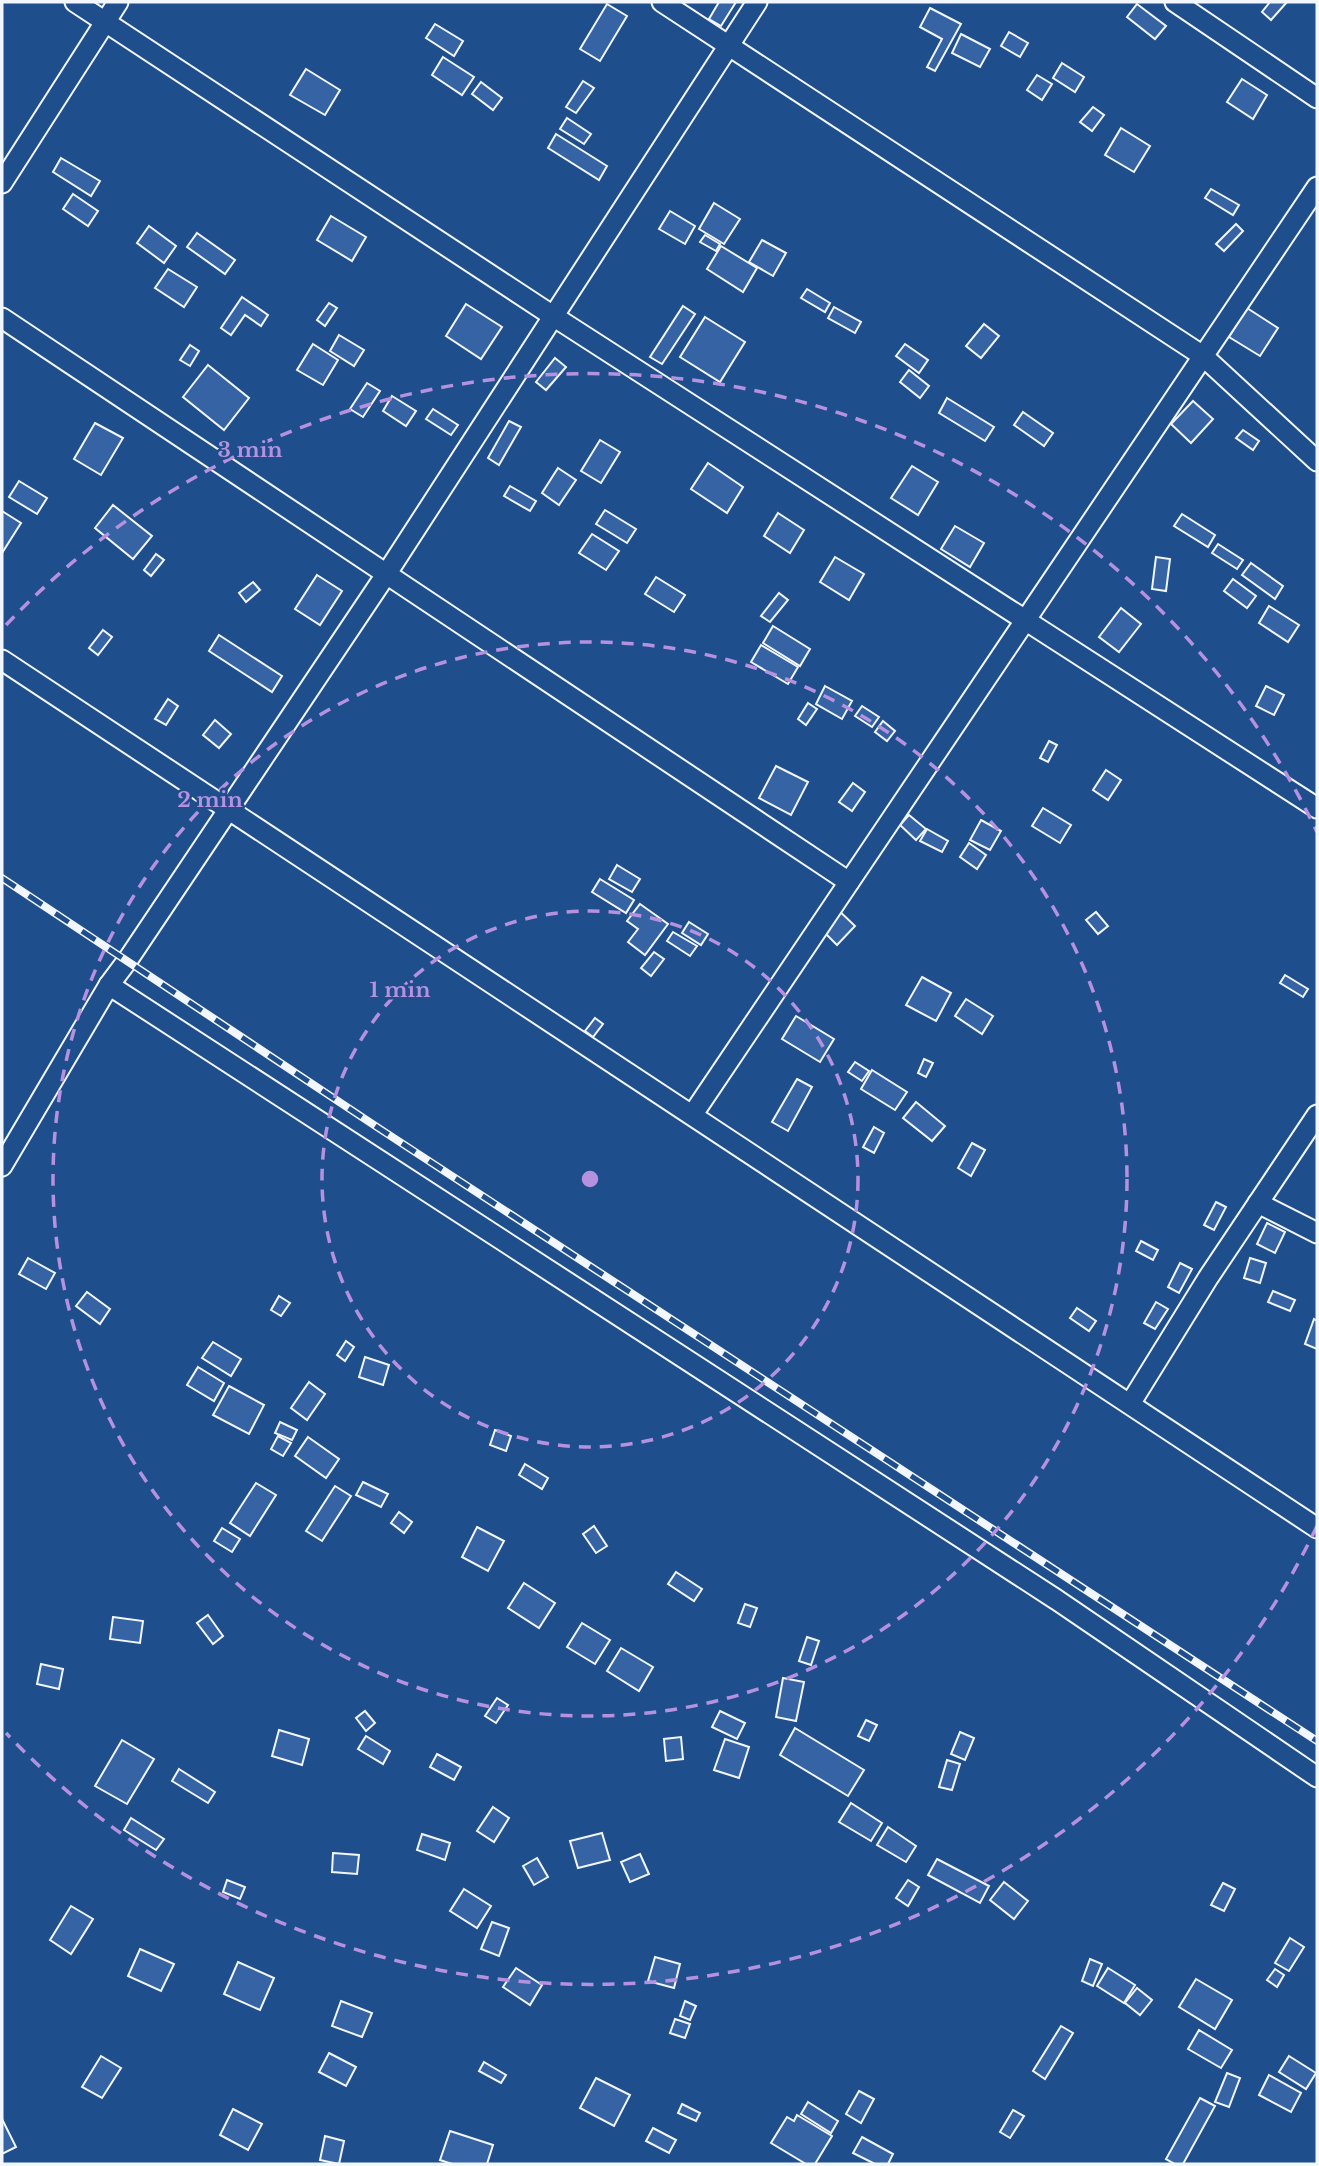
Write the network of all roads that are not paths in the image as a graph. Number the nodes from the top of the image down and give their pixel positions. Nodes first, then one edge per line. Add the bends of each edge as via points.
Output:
1 (75, 2) edge
2 (118, 2) edge
3 (662, 2) edge
4 (757, 2) edge
5 (1174, 2) edge
6 (106, 22) junction
7 (728, 45) junction
8 (1317, 98) edge
9 (2, 183) edge
10 (1317, 187) edge
11 (553, 316) junction
12 (2, 318) edge
13 (1203, 356) junction
14 (1317, 461) edge
15 (387, 573) junction
16 (1025, 620) junction
17 (2, 660) edge
18 (1317, 808) edge
19 (229, 810) junction
20 (849, 882) junction
21 (109, 985) junction
22 (693, 1114) junction
23 (1317, 1115) edge
24 (2, 1166) edge
25 (1258, 1203) junction
26 (1317, 1233) edge
27 (1130, 1404) junction
28 (1317, 1528) edge
29 (1317, 1777) edge

1 - 6 street
2 - 6 street
3 - 7 street
4 - 7 street
5 - 8 street
6 - 9 street
6 - 11 street
7 - 11 street
7 - 13 street
10 - 13 street
11 - 15 street
11 - 16 street
12 - 15 street
13 - 14 street
13 - 16 street
15 - 19 street
15 - 20 street
16 - 18 street
16 - 20 street
17 - 19 street
19 - 21 street
19 - 22 street
20 - 22 street
21 - 24 street
21 - 29 street via 1057,1600
22 - 27 street
23 - 25 street
25 - 26 street
25 - 27 street
27 - 28 street

